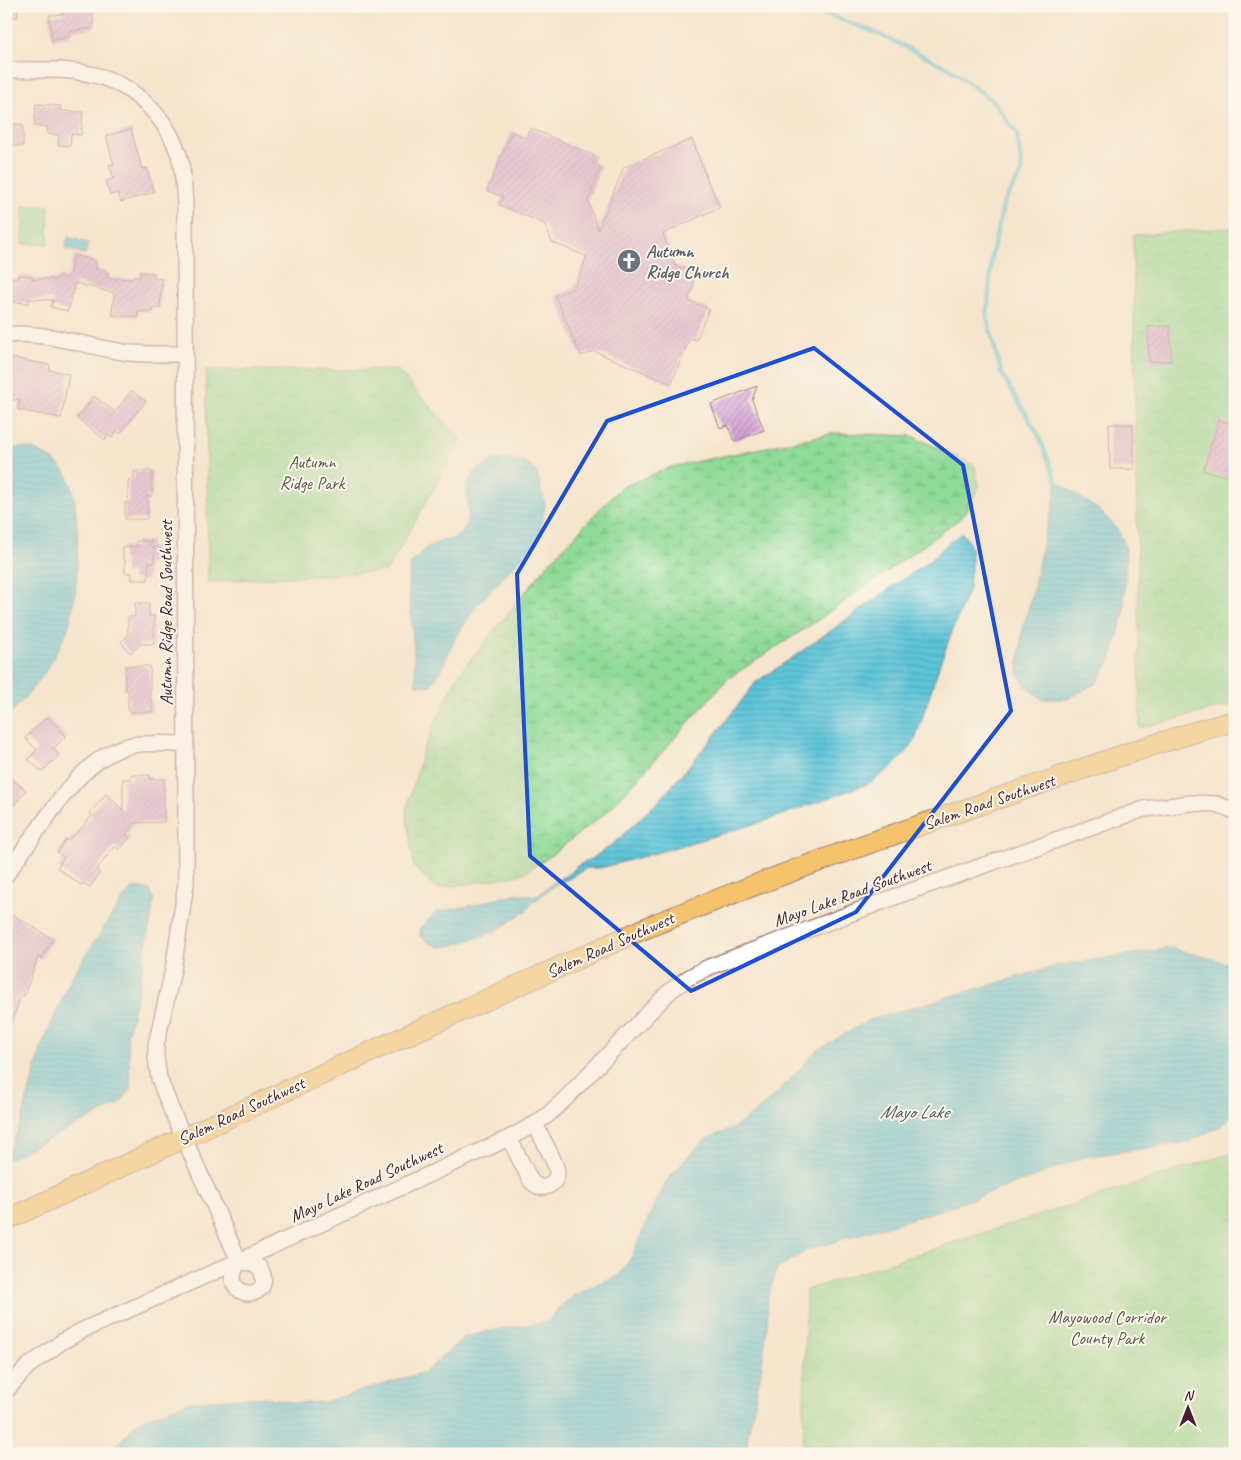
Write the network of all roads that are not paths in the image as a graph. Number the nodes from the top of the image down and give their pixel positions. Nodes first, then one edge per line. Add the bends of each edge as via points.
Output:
1 (6, 70) edge
2 (6, 335) edge
3 (184, 354) junction
4 (1235, 721) edge
5 (186, 744) junction
6 (1235, 811) edge
7 (6, 875) edge
8 (535, 1124) junction
9 (184, 1138) junction
10 (509, 1138) junction
11 (6, 1220) edge
12 (239, 1261) junction
13 (6, 1391) edge

1 - 3 street, Autumn Ridge Road Southwest via 67,71 106,78 141,99 166,128 174,141 184,183
2 - 3 street via 50,337 133,354
3 - 5 street, Autumn Ridge Road Southwest
4 - 9 main road, Salem Road Southwest via 987,802 691,910 431,1024
5 - 7 street via 131,746 99,761 71,786
5 - 9 street, Autumn Ridge Road Southwest via 185,896 156,1045 159,1078
6 - 8 street, Mayo Lake Road Southwest via 1216,804 1191,802 1144,809 897,896 709,967 670,991 566,1098
8 - 10 street, Mayo Lake Road Southwest
8 - 10 street via 557,1173 551,1185 544,1188 536,1186
9 - 11 main road, Salem Road Southwest
9 - 12 street, Autumn Ridge Road Southwest
10 - 12 street, Mayo Lake Road Southwest
12 - 13 street, Mayo Lake Road Southwest via 83,1330 27,1367

